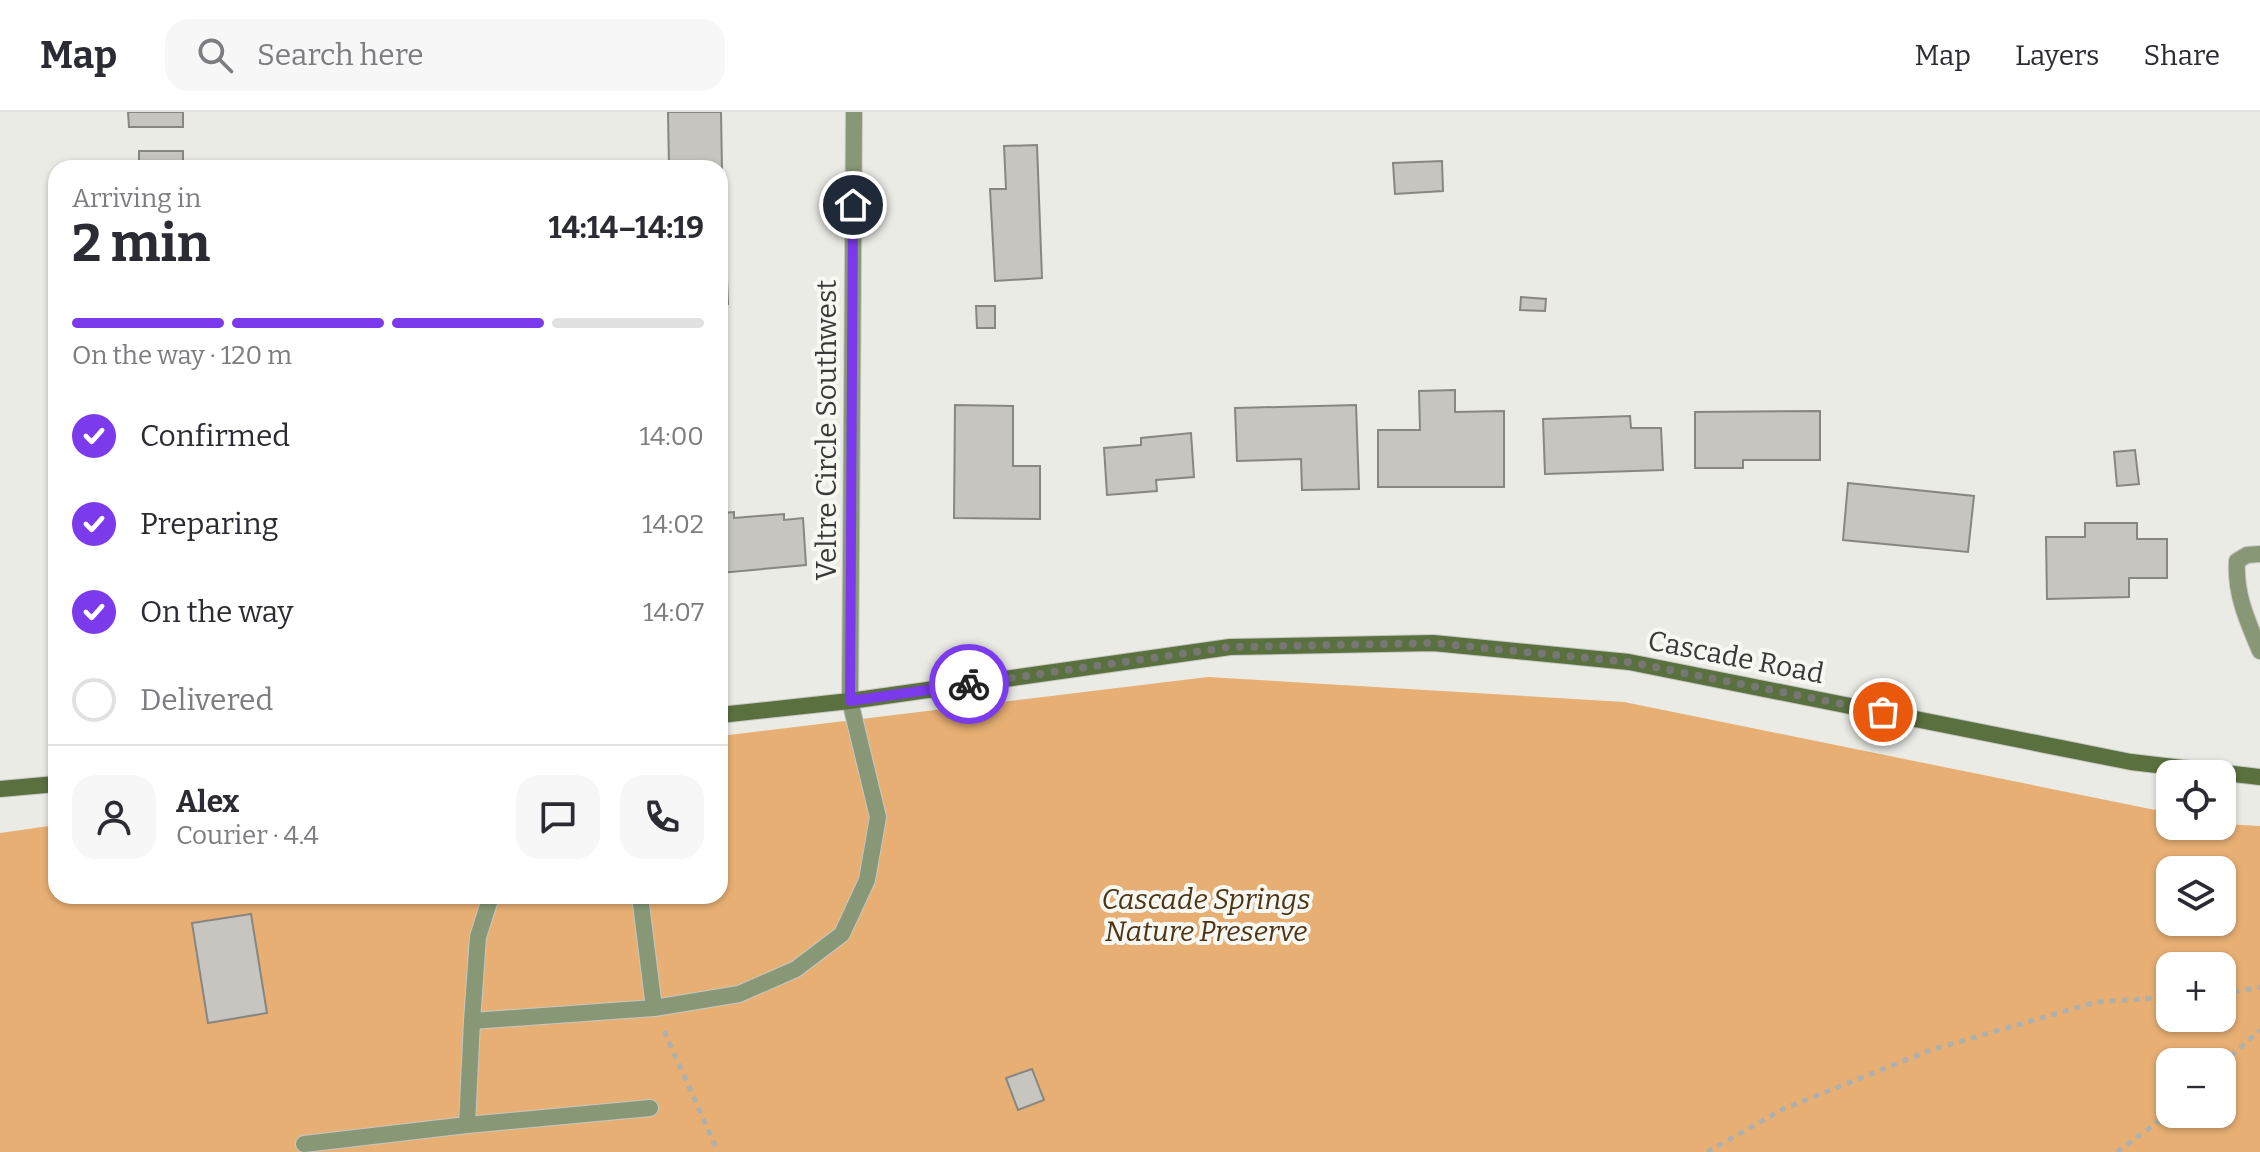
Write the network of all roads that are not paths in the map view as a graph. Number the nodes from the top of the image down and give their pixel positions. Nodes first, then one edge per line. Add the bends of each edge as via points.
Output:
1 (854, 112) edge
2 (2260, 554) edge
3 (2260, 651) edge
4 (850, 701) junction
5 (728, 714) edge
6 (2260, 777) edge
7 (48, 785) edge
8 (0, 789) edge
9 (488, 904) edge
10 (641, 904) edge
11 (654, 1008) junction
12 (472, 1021) junction
13 (650, 1108) dead end
14 (467, 1125) junction
15 (304, 1144) dead end

1 - 4 street, Veltre Circle Southwest
2 - 3 street via 2237,561 2236,577 2240,603
4 - 5 main road, Cascade Road
4 - 6 main road, Cascade Road via 1230,647 1433,643 1629,662 2131,762
4 - 11 street, Veltre Circle Southwest via 878,817 867,880 842,934 796,969 739,994
7 - 8 main road
9 - 12 street via 478,937
10 - 11 street
11 - 12 street, Veltre Circle Southwest
12 - 14 street
13 - 14 street
14 - 15 street

